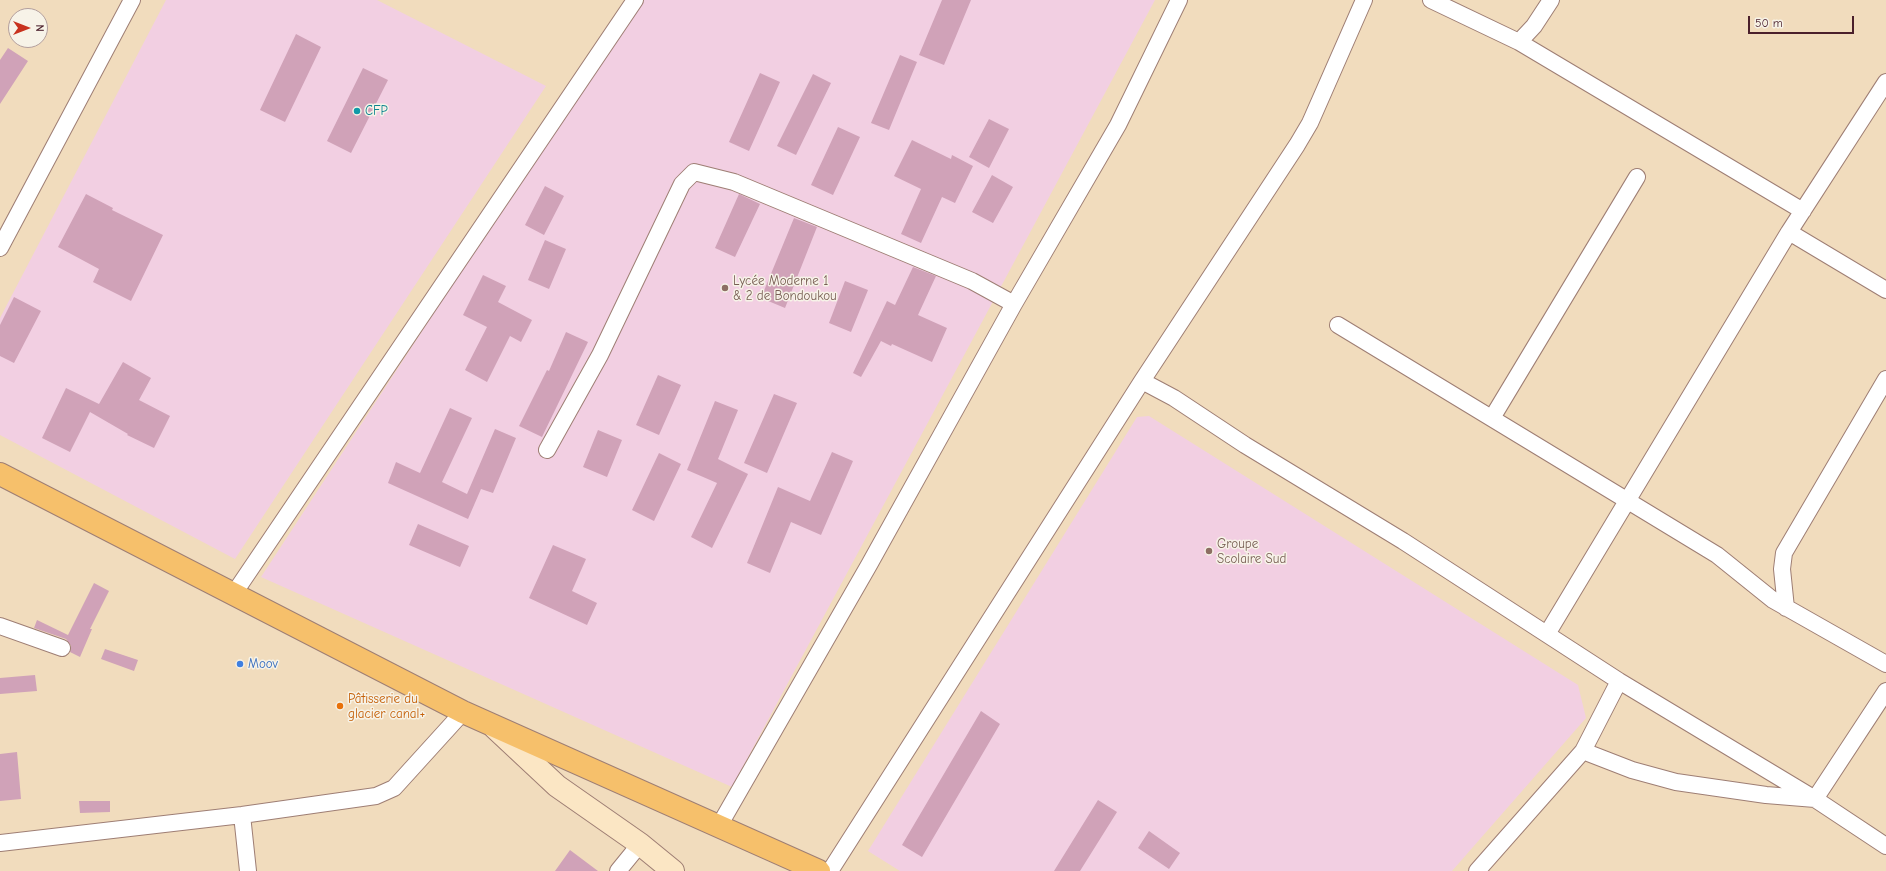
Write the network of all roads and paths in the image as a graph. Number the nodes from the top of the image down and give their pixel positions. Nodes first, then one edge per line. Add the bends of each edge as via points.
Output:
1 (132, 0) edge
2 (634, 0) edge
3 (1179, 0) edge
4 (1364, 0) edge
5 (1431, 0) edge
6 (1551, 0) edge
7 (1519, 42) junction
8 (1884, 90) edge
9 (1637, 177) dead end
10 (1803, 211) junction
11 (1790, 232) junction
12 (0, 248) edge
13 (1886, 290) edge
14 (1014, 304) junction
15 (1338, 325) dead end
16 (1886, 379) edge
17 (1142, 381) junction
18 (1492, 418) junction
19 (547, 450) dead end
20 (0, 474) edge
21 (1627, 501) junction
22 (234, 595) junction
23 (1786, 608) junction
24 (0, 626) edge
25 (1547, 634) junction
26 (62, 648) dead end
27 (1886, 664) edge
28 (1619, 681) junction
29 (1886, 691) edge
30 (463, 712) junction
31 (492, 725) junction
32 (1583, 751) junction
33 (1815, 799) junction
34 (242, 815) junction
35 (720, 826) junction
36 (0, 843) edge
37 (640, 844) junction
38 (1886, 846) edge
39 (248, 871) edge
40 (618, 871) edge
41 (673, 871) edge
42 (819, 871) edge
43 (830, 871) edge
44 (1477, 871) edge

1 - 12 street
2 - 22 street
3 - 14 street via 1118,125
4 - 17 street via 1310,123
5 - 7 street
6 - 7 street via 1534,26
7 - 10 street
8 - 10 street
9 - 18 street
10 - 11 street
11 - 13 street
11 - 21 street
14 - 19 street via 972,281 734,182 694,172 682,184 600,355
14 - 35 street
15 - 18 street
16 - 23 street via 1784,553 1782,569
17 - 25 street via 1174,398 1245,446 1403,541
17 - 43 street
18 - 21 street
20 - 22 main road
21 - 23 street via 1718,555
21 - 25 street
22 - 30 main road
23 - 27 street
24 - 26 street
25 - 28 street
28 - 32 street
28 - 33 street
29 - 33 street
30 - 31 main road
30 - 34 street via 394,788 376,796
31 - 35 main road
31 - 37 street via 558,786
32 - 33 street via 1632,770 1676,782
32 - 44 street
33 - 38 street
34 - 36 street
34 - 39 street
35 - 42 main road
37 - 40 street
37 - 41 street

